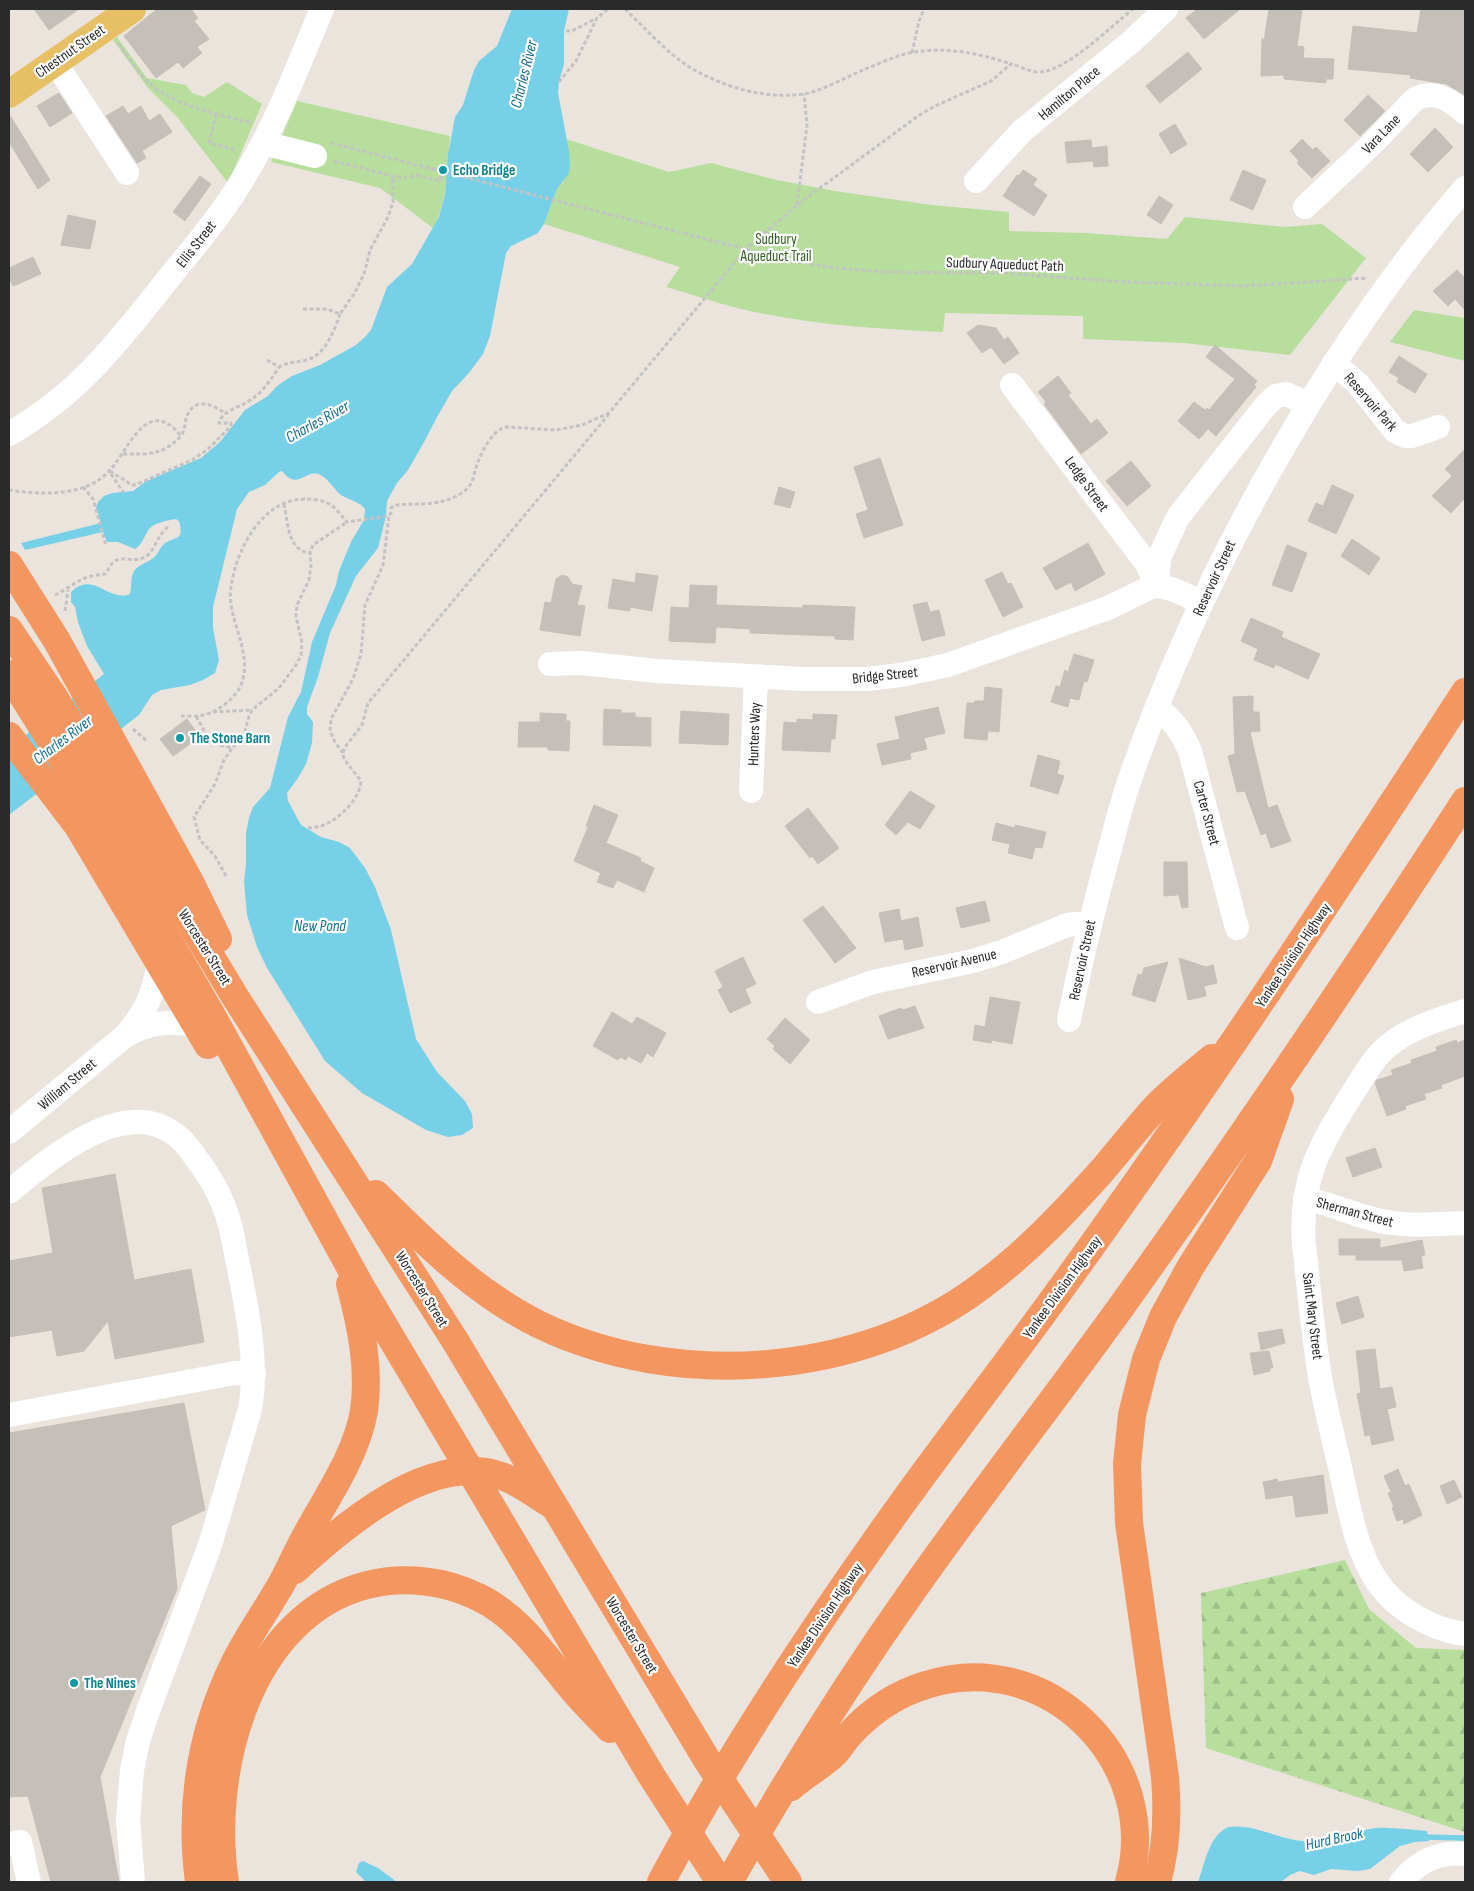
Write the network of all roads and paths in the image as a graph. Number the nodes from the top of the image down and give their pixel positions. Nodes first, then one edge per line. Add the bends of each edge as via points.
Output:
1 (132, 9) edge
2 (322, 9) edge
3 (608, 9) edge
4 (625, 9) edge
5 (924, 9) edge
6 (1133, 9) edge
7 (1166, 9) edge
8 (597, 18) junction
9 (107, 26) junction
10 (566, 31) dead end
11 (912, 53) junction
12 (55, 62) junction
13 (1011, 64) junction
14 (559, 82) dead end
15 (9, 94) edge
16 (804, 94) junction
17 (1465, 112) edge
18 (216, 114) junction
19 (253, 139) junction
20 (322, 149) junction
21 (443, 170) dead end
22 (127, 173) dead end
23 (393, 176) junction
24 (976, 181) dead end
25 (1462, 198) edge
26 (797, 205) junction
27 (1305, 207) dead end
28 (746, 250) junction
29 (1387, 285) junction
30 (303, 309) dead end
31 (340, 314) junction
32 (267, 360) dead end
33 (1334, 363) junction
34 (279, 367) junction
35 (1012, 386) dead end
36 (1308, 404) junction
37 (225, 413) junction
38 (609, 413) junction
39 (1438, 427) dead end
40 (9, 434) edge
41 (181, 436) junction
42 (123, 454) junction
43 (110, 471) junction
44 (83, 488) junction
45 (9, 490) edge
46 (124, 493) dead end
47 (284, 504) junction
48 (388, 516) junction
49 (346, 522) junction
50 (170, 525) dead end
51 (106, 546) dead end
52 (310, 553) junction
53 (9, 565) edge
54 (1157, 586) junction
55 (68, 589) junction
56 (50, 598) dead end
57 (1202, 603) junction
58 (64, 614) dead end
59 (9, 630) edge
60 (550, 664) dead end
61 (9, 674) edge
62 (756, 677) junction
63 (1465, 692) edge
64 (44, 705) junction
65 (1157, 709) junction
66 (252, 710) junction
67 (213, 712) junction
68 (180, 716) dead end
69 (196, 716) junction
70 (9, 736) edge
71 (147, 742) dead end
72 (233, 747) junction
73 (343, 753) junction
74 (94, 762) junction
75 (752, 791) dead end
76 (1465, 801) edge
77 (308, 828) dead end
78 (226, 876) dead end
79 (1089, 925) junction
80 (1237, 928) dead end
81 (159, 963) junction
82 (818, 1002) dead end
83 (1465, 1011) edge
84 (1070, 1020) dead end
85 (195, 1025) junction
86 (1243, 1030) junction
87 (125, 1036) junction
88 (1295, 1060) junction
89 (9, 1132) edge
90 (339, 1157) junction
91 (294, 1165) junction
92 (9, 1192) edge
93 (1305, 1199) junction
94 (1465, 1223) edge
95 (342, 1254) junction
96 (254, 1374) junction
97 (9, 1416) edge
98 (470, 1472) junction
99 (557, 1508) junction
100 (283, 1581) junction
101 (1465, 1634) edge
102 (646, 1766) junction
103 (778, 1797) junction
104 (9, 1844) edge
105 (1465, 1854) edge
106 (661, 1877) edge
107 (29, 1882) edge
108 (133, 1882) edge
109 (199, 1882) edge
110 (225, 1882) edge
111 (720, 1882) edge
112 (729, 1882) edge
113 (788, 1882) edge
114 (1129, 1882) edge
115 (1157, 1882) edge
116 (1402, 1882) edge

1 - 9 main road, Chestnut Street
2 - 19 street, Ellis Street
3 - 8 path
4 - 16 path via 699,73 733,88 770,95
5 - 11 path
6 - 13 path via 1068,62 1051,70 1036,72
7 - 24 street, Hamilton Place via 1016,138
8 - 10 path
8 - 14 path via 576,61
9 - 12 main road, Chestnut Street
9 - 18 path via 148,82 171,96
11 - 13 path via 958,51 981,54
11 - 16 path
12 - 15 main road, Chestnut Street
12 - 22 street
13 - 26 path via 991,81 918,116
16 - 26 path via 807,125
17 - 27 street, Vara Lane via 1441,96 1422,95 1415,99
18 - 19 path via 233,118
18 - 19 path via 209,143
19 - 20 street
19 - 40 street, Ellis Street via 248,171 219,215 106,355 71,391
20 - 23 path
20 - 28 path, Sudbury Aqueduct Path via 619,217
21 - 23 path via 440,182 416,175 406,178
23 - 31 path via 393,202 388,217 370,250 364,274
25 - 29 street, Reservoir Street
26 - 28 path
28 - 29 path, Sudbury Aqueduct Path via 812,265 885,272 1001,273 1245,286 1363,278
28 - 38 path
29 - 33 street, Reservoir Street
30 - 31 path
31 - 34 path via 335,330 316,355
32 - 34 path
33 - 36 street, Reservoir Street
33 - 39 street, Reservoir Park via 1358,384 1395,431 1412,436
34 - 37 path via 266,387 248,402
35 - 54 street, Ledge Street via 1147,564
36 - 54 street via 1286,394 1276,396 1267,404 1178,517 1159,558
36 - 57 street, Reservoir Street via 1236,531
37 - 41 path via 204,403 195,406 187,416
37 - 43 path via 219,422 231,423 231,426 192,460 135,485
38 - 48 path via 582,425 556,430 500,428 492,435 478,462 473,481 463,492 432,505 395,505
38 - 73 path via 368,702 362,725 344,747
41 - 42 path via 167,448 152,454
41 - 42 path via 166,423 153,422 142,427
42 - 43 path
43 - 44 path
43 - 46 path
44 - 45 path via 58,493
44 - 51 path via 92,499
47 - 49 path via 313,498 330,504
47 - 52 path via 291,538 296,547
47 - 67 path via 263,517 242,549 231,587 231,604 242,643 244,667 240,685 231,698
48 - 49 path
48 - 73 path via 383,565 365,605 361,654 353,679 331,719 330,731
49 - 52 path via 313,545
50 - 55 path via 148,554 137,560 117,560 106,574 79,580
52 - 66 path via 309,580 297,605 302,643 300,655 279,688
53 - 74 highway via 78,678
54 - 57 street via 1170,588
54 - 62 street, Bridge Street via 1108,608 917,673 853,679
55 - 56 path
55 - 58 path
57 - 65 street, Reservoir Street
59 - 64 highway
60 - 62 street, Bridge Street via 581,663
61 - 64 highway
62 - 75 street, Hunters Way
63 - 86 highway, Yankee Division Highway
64 - 74 highway, Worcester Street
65 - 79 street, Reservoir Street via 1122,805
65 - 80 street, Carter Street via 1178,729 1190,750
66 - 67 path
66 - 72 path via 244,736
67 - 69 path
68 - 69 path
69 - 72 path via 210,740 220,747
70 - 74 highway
71 - 74 path
72 - 78 path via 194,817 200,840 215,856
73 - 77 path via 361,781 361,791 335,818
74 - 81 highway via 78,826
74 - 90 highway, Worcester Street via 189,880 261,1037
74 - 91 highway, Worcester Street via 211,1014
76 - 88 highway
79 - 82 street, Reservoir Avenue via 1067,925 1002,952 882,980
79 - 84 street, Reservoir Street
81 - 85 highway
81 - 87 street, William Street via 145,1010
83 - 93 street, Saint Mary Street via 1410,1032 1376,1057 1321,1144
85 - 87 street, William Street via 160,1022
85 - 91 highway
86 - 90 highway via 1156,1107 1071,1205 980,1288 945,1310 886,1338 849,1350 793,1361 732,1365 668,1362 599,1347 539,1325 458,1271 426,1244
86 - 106 highway, Yankee Division Highway via 1067,1281 862,1559 741,1743
87 - 89 street, William Street
88 - 103 highway via 1178,1228 903,1604
88 - 115 highway via 1258,1161 1191,1266 1156,1331 1141,1373 1132,1415 1127,1509 1167,1798 1165,1845
90 - 99 highway, Worcester Street
91 - 95 highway, Worcester Street
92 - 96 street via 60,1152 112,1126 142,1122 172,1132 202,1165 229,1220
93 - 94 street, Sherman Street via 1391,1223
93 - 101 street, Saint Mary Street via 1303,1238 1319,1367 1360,1547 1377,1582 1393,1599 1426,1622
95 - 98 highway, Worcester Street
95 - 100 highway via 363,1340 364,1411 349,1459
96 - 97 street via 235,1373 160,1397
96 - 108 street via 250,1409 212,1537 138,1741 129,1809
98 - 99 highway via 503,1476
98 - 100 highway via 435,1477 384,1501 332,1538
98 - 102 highway, Worcester Street
99 - 113 highway, Worcester Street via 703,1753
100 - 109 highway via 235,1661 210,1724 200,1767 196,1809
102 - 110 highway via 574,1692 512,1619 494,1606 471,1594 431,1582 395,1581 359,1587 324,1602 292,1628 272,1652 250,1693 233,1739 223,1792 221,1832
102 - 111 highway, Worcester Street
103 - 112 highway
103 - 114 highway via 836,1752 868,1716 901,1694 927,1684 965,1677 1006,1680 1044,1694 1065,1706 1088,1726 1112,1756 1128,1792 1134,1817 1135,1848
104 - 107 street via 20,1842
105 - 116 street via 1451,1853 1431,1858 1414,1868

